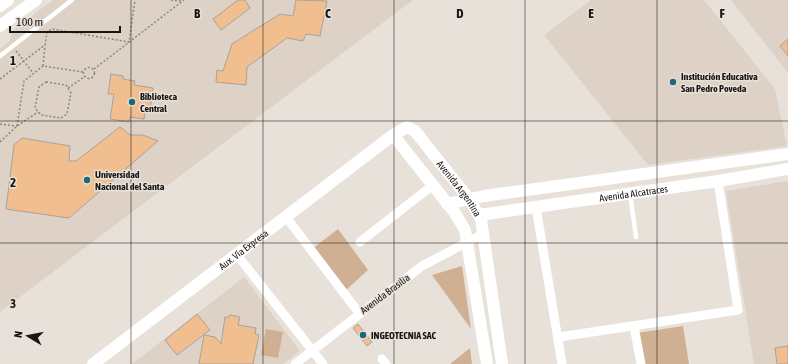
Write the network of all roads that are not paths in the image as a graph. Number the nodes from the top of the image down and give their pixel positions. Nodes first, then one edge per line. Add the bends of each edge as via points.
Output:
1 (8, 0) edge
2 (36, 0) edge
3 (72, 0) edge
4 (0, 6) edge
5 (0, 26) edge
6 (0, 56) edge
7 (393, 135) junction
8 (788, 154) edge
9 (788, 169) edge
10 (718, 181) junction
11 (433, 185) junction
12 (630, 193) junction
13 (469, 199) junction
14 (447, 204) junction
15 (536, 207) junction
16 (479, 215) junction
17 (286, 217) junction
18 (483, 234) junction
19 (466, 235) junction
20 (636, 237) dead end
21 (360, 242) dead end
22 (237, 255) junction
23 (359, 314) junction
24 (634, 326) junction
25 (559, 337) junction
26 (314, 351) junction
27 (93, 364) edge
28 (295, 364) edge
29 (323, 364) edge
30 (487, 364) edge
31 (502, 364) edge
32 (562, 364) edge
33 (641, 364) edge

1 - 4 main road
2 - 5 main road
3 - 6 lane
7 - 11 main road, Avenida Argentina
7 - 13 main road, Avenida Argentina via 407,127 415,131
7 - 17 main road, Aux. Vía Expresa
8 - 13 main road
9 - 10 main road, Avenida Alcatraces
10 - 12 main road, Avenida Alcatraces
10 - 24 street via 738,310
11 - 14 main road, Avenida Argentina
11 - 21 street
12 - 15 main road, Avenida Alcatraces
12 - 20 lane
13 - 14 main road
13 - 16 main road, Avenida Argentina
14 - 19 main road, Avenida Argentina via 455,213
15 - 16 main road, Avenida Alcatraces
15 - 25 street
16 - 18 main road, Avenida Argentina
17 - 22 main road, Aux. Vía Expresa
17 - 23 street
18 - 19 street, Avenida Brasilia
18 - 31 main road, Avenida Argentina
19 - 23 street, Avenida Brasilia
19 - 30 main road
22 - 26 street
22 - 27 main road, Aux. Vía Expresa
23 - 26 street, Avenida Brasilia
24 - 25 street
24 - 33 street
25 - 32 street
26 - 28 street, Avenida Brasilia
26 - 29 street

